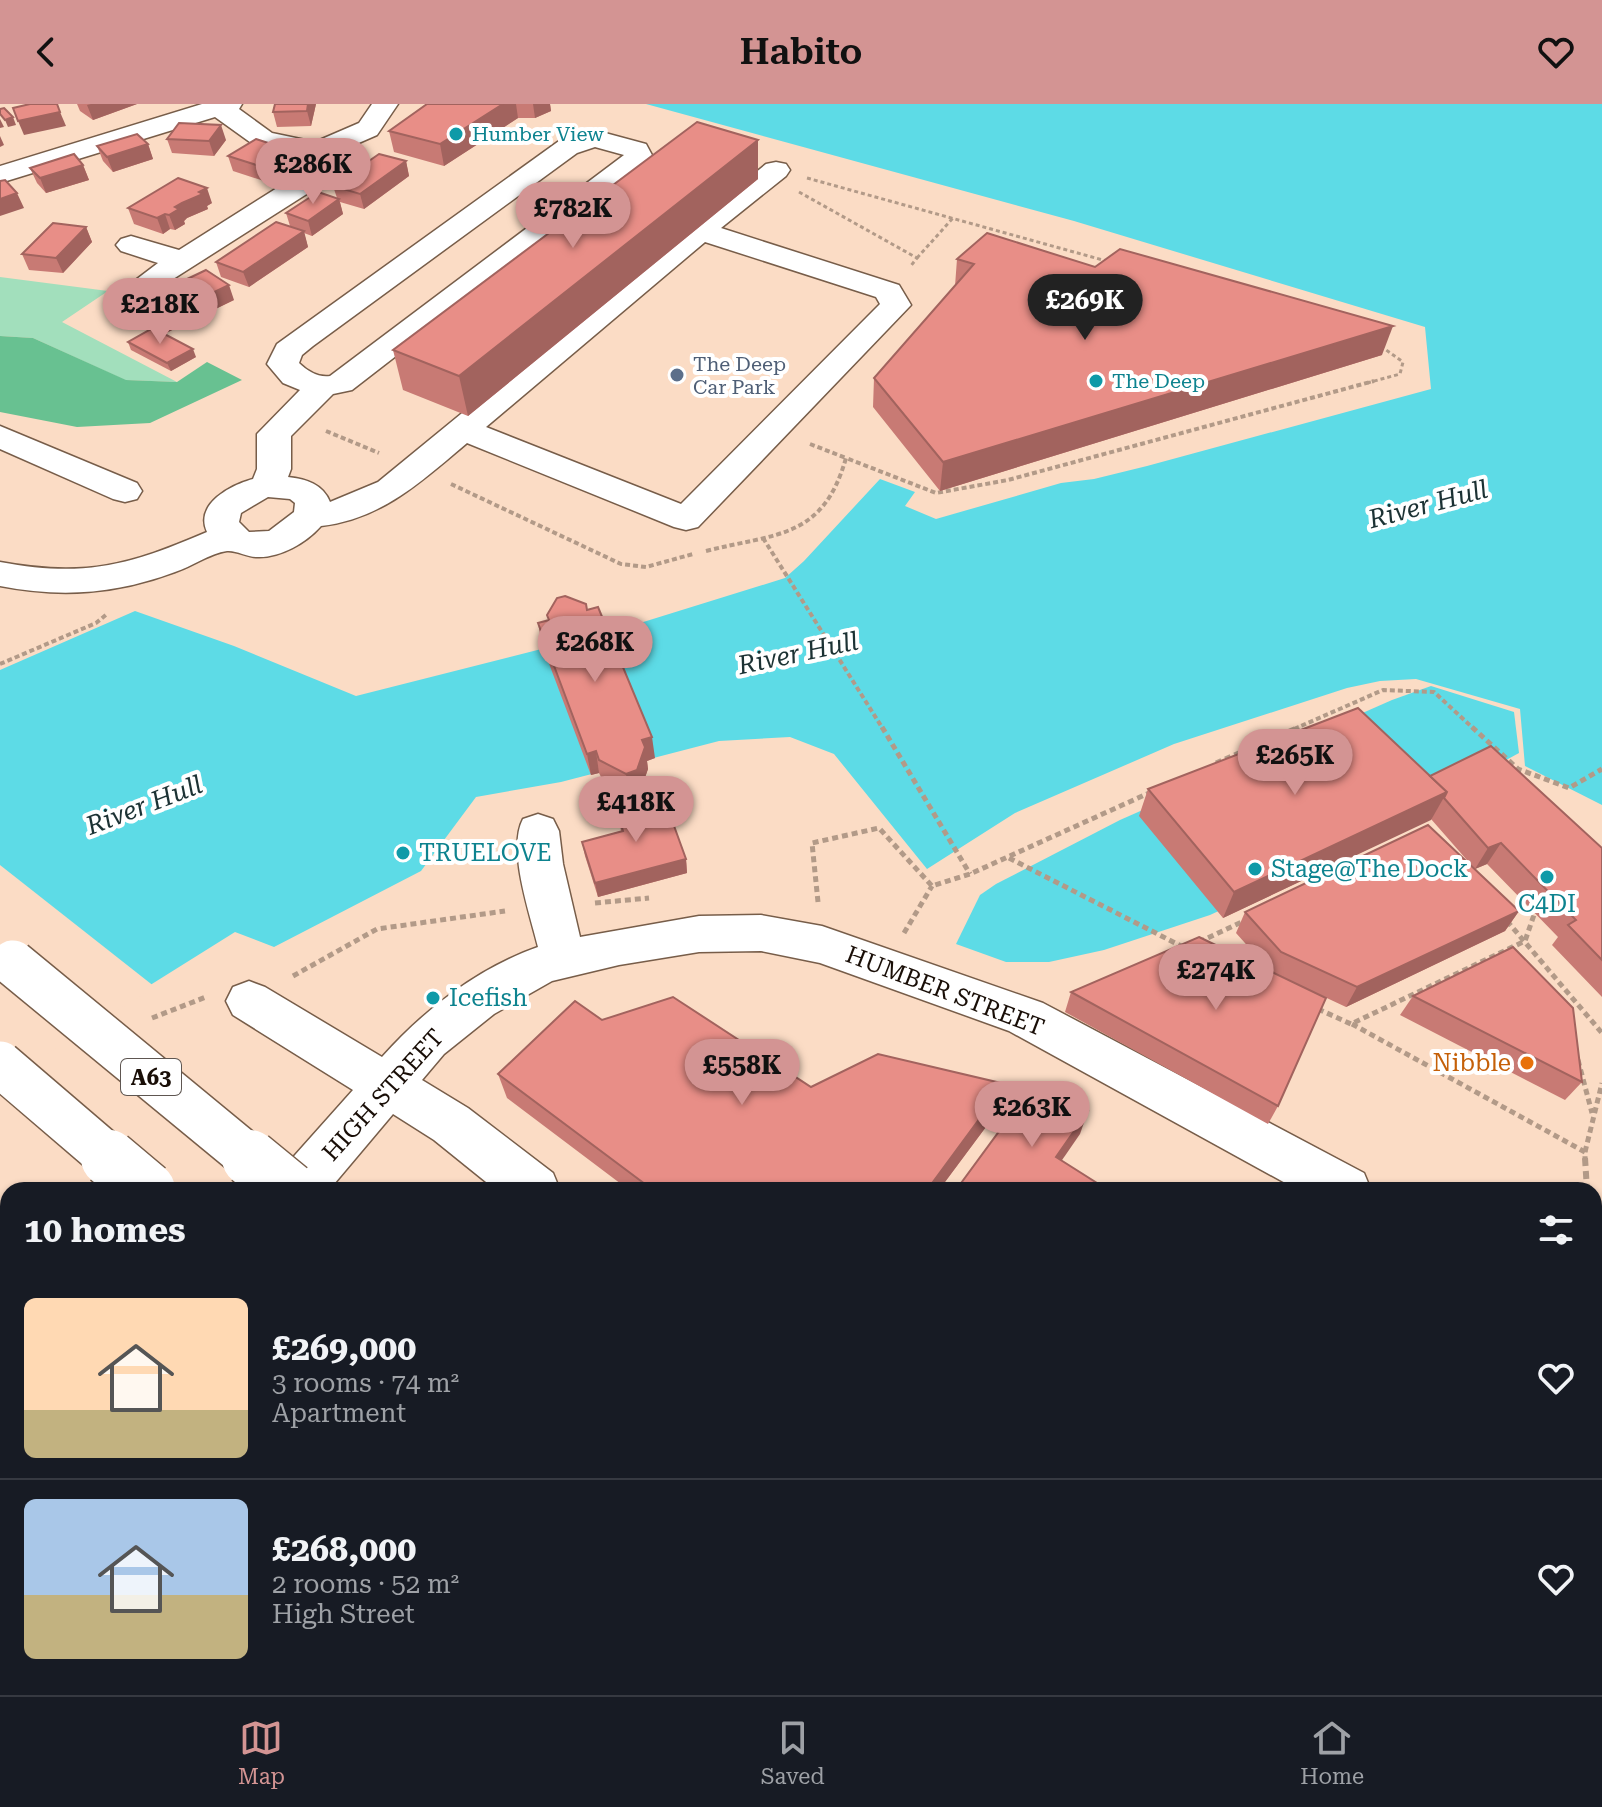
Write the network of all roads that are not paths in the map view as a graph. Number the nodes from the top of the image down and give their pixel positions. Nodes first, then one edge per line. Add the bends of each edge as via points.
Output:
1 (385, 104) edge
2 (224, 106) edge
3 (318, 151) junction
4 (776, 170) road end
5 (0, 175) edge
6 (700, 231) junction
7 (131, 245) dead end
8 (181, 260) junction
9 (148, 282) dead end
10 (322, 387) junction
11 (461, 429) junction
12 (0, 436) edge
13 (267, 486) junction
14 (125, 491) dead end
15 (313, 515) junction
16 (225, 533) junction
17 (0, 574) edge
18 (538, 831) dead end
19 (699, 934) joint
20 (0, 953) edge
21 (563, 959) junction
22 (249, 1001) dead end
23 (0, 1064) edge
24 (388, 1084) junction
25 (138, 1182) edge
26 (279, 1182) edge
27 (304, 1182) edge
28 (525, 1182) edge
29 (1331, 1182) edge

1 - 3 main road via 368,129
2 - 3 main road via 263,139
2 - 5 main road
3 - 8 main road via 326,155 325,164 314,177
4 - 6 main road
6 - 11 main road
6 - 11 main road via 888,291 896,305 686,519
7 - 8 main road
8 - 9 main road
10 - 10 main road via 294,376 283,364 302,339 568,147 594,138 636,150 639,157 341,383
10 - 13 main road via 274,434 274,469
11 - 15 main road via 390,490 343,512
12 - 14 main road
13 - 15 main road via 296,488 309,495
13 - 16 main road via 225,508
15 - 16 main road via 295,534 269,543 242,543
16 - 17 main road via 154,570 117,578 64,583
18 - 21 main road
19 - 21 main road, HIGH STREET
19 - 29 main road, HUMBER STREET via 761,933 822,945 1026,1017
20 - 26 main road, A63, bridge
21 - 24 main road, HIGH STREET via 541,965 478,1000 427,1040
22 - 24 main road
23 - 25 main road, bridge
24 - 27 main road, HIGH STREET
24 - 28 main road via 451,1124

